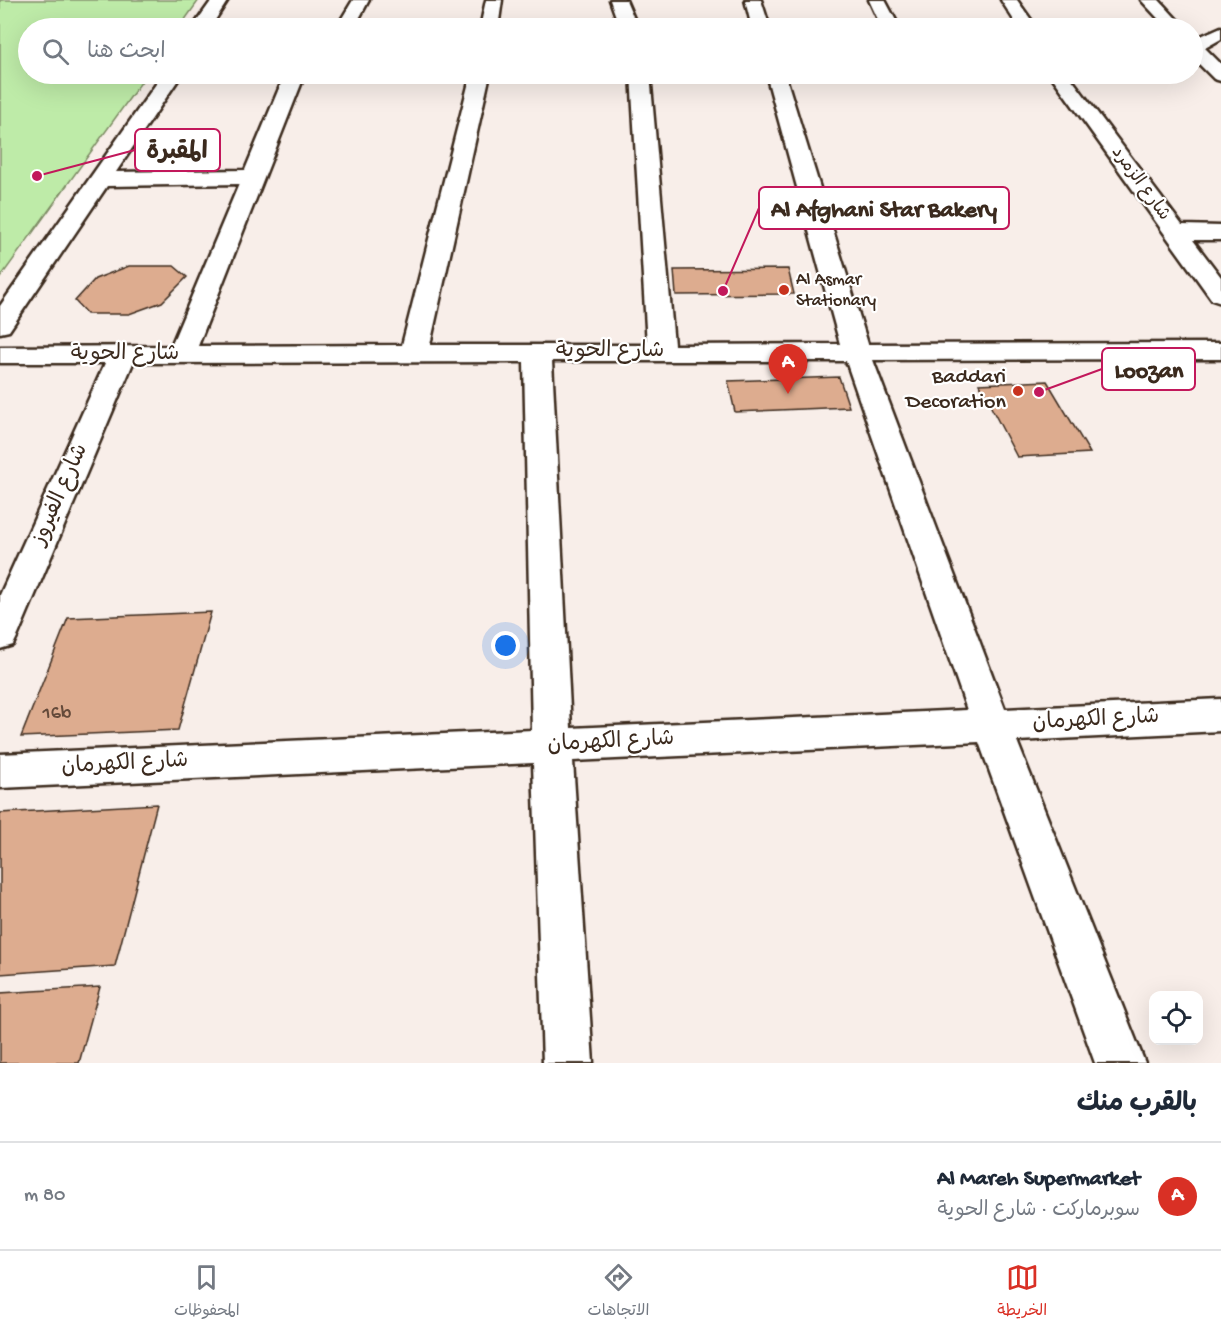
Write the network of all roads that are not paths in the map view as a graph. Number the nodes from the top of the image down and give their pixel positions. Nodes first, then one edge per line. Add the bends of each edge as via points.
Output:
1 (220, 0) edge
2 (361, 0) edge
3 (494, 0) edge
4 (618, 0) edge
5 (753, 0) edge
6 (877, 0) edge
7 (1008, 0) edge
8 (1149, 0) edge
9 (208, 18) edge
10 (351, 18) edge
11 (491, 18) edge
12 (625, 18) edge
13 (758, 18) edge
14 (886, 18) edge
15 (1021, 18) edge
16 (1166, 18) edge
17 (1221, 32) edge
18 (1203, 41) edge
19 (1203, 56) edge
20 (1221, 75) edge
21 (165, 84) edge
22 (291, 84) edge
23 (478, 84) edge
24 (641, 84) edge
25 (778, 84) edge
26 (1066, 84) edge
27 (253, 177) junction
28 (100, 179) junction
29 (1175, 232) junction
30 (1221, 233) edge
31 (1221, 295) edge
32 (0, 325) edge
33 (856, 351) junction
34 (661, 352) junction
35 (414, 353) junction
36 (537, 353) junction
37 (0, 355) edge
38 (122, 355) junction
39 (181, 355) junction
40 (1218, 355) edge
41 (0, 635) edge
42 (1221, 715) edge
43 (992, 726) junction
44 (552, 746) junction
45 (0, 771) edge
46 (568, 1063) edge
47 (1120, 1063) edge

1 - 9 street
2 - 10 street
3 - 11 street
4 - 12 street
5 - 13 street
6 - 14 street
7 - 15 street
8 - 16 street
17 - 18 street
19 - 20 street
21 - 28 street
22 - 27 street
23 - 35 street
24 - 34 street
25 - 33 street
26 - 29 street, شارع الزمرد
27 - 28 street
27 - 39 street
28 - 32 street
29 - 30 street
29 - 31 street, شارع الزمرد
33 - 34 street, شارع الحوية
33 - 40 street, شارع الحوية
33 - 43 street
34 - 36 street, شارع الحوية
35 - 36 street, شارع الحوية
35 - 39 street, شارع الحوية
36 - 44 street
37 - 38 street, شارع الحوية
38 - 39 street, شارع الحوية
38 - 41 street, شارع الفيروز
42 - 43 street, شارع الكهرمان
43 - 44 street, شارع الكهرمان
43 - 47 street
44 - 45 street, شارع الكهرمان
44 - 46 street

